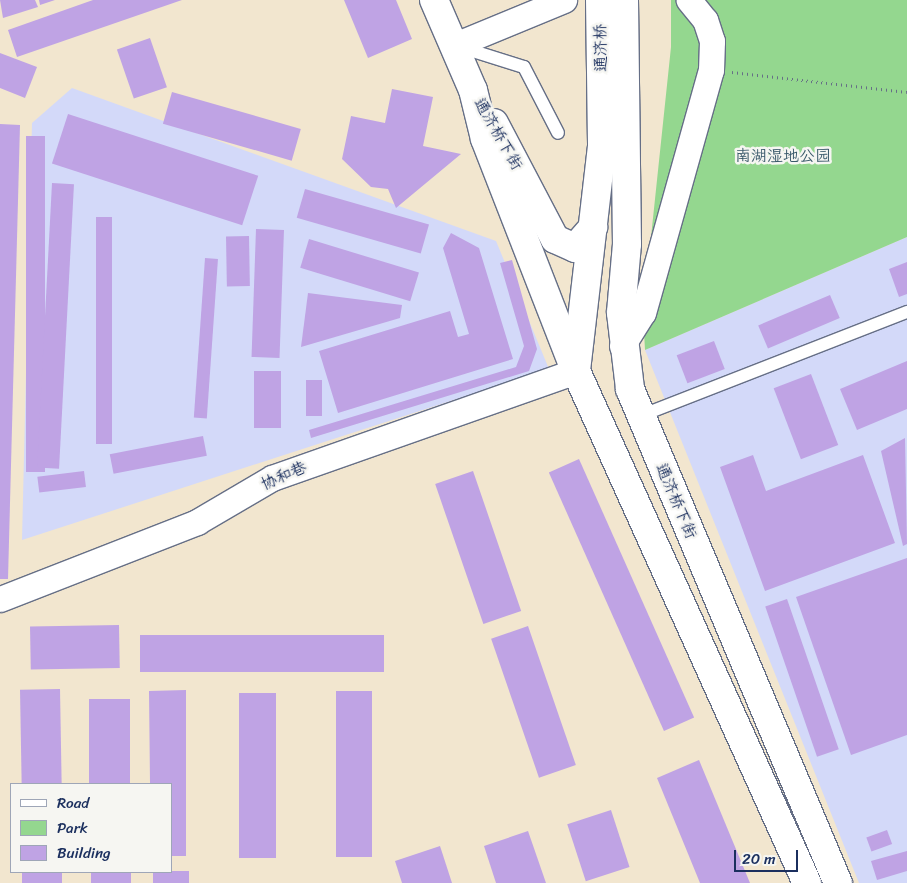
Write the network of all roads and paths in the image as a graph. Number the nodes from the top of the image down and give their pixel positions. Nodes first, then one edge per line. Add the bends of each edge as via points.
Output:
1 (434, 0) edge
2 (564, 0) edge
3 (600, 0) edge
4 (624, 0) edge
5 (689, 0) edge
6 (455, 45) junction
7 (712, 70) junction
8 (473, 90) junction
9 (907, 92) edge
10 (614, 96) junction
11 (558, 133) dead end
12 (593, 227) junction
13 (907, 312) edge
14 (622, 346) junction
15 (576, 371) junction
16 (640, 416) junction
17 (0, 599) edge
18 (807, 883) edge
19 (838, 883) edge

1 - 6 street, 通济桥下街
2 - 6 street
3 - 10 street, 通济桥
4 - 10 street, 通济桥
5 - 7 street via 705,20 712,41
6 - 8 street, 通济桥下街
6 - 11 lane via 524,67
7 - 9 path
7 - 14 street via 643,313
8 - 12 street, 通济桥下街 via 501,133 555,239 575,248
8 - 15 street, 通济桥下街 via 485,139
10 - 12 street
10 - 14 street, 通济桥下街
12 - 15 street
13 - 16 lane
14 - 16 street, 通济桥下街
15 - 17 street, 协和巷 via 272,478 197,522
15 - 18 street, 通济桥下街
16 - 19 street, 通济桥下街

